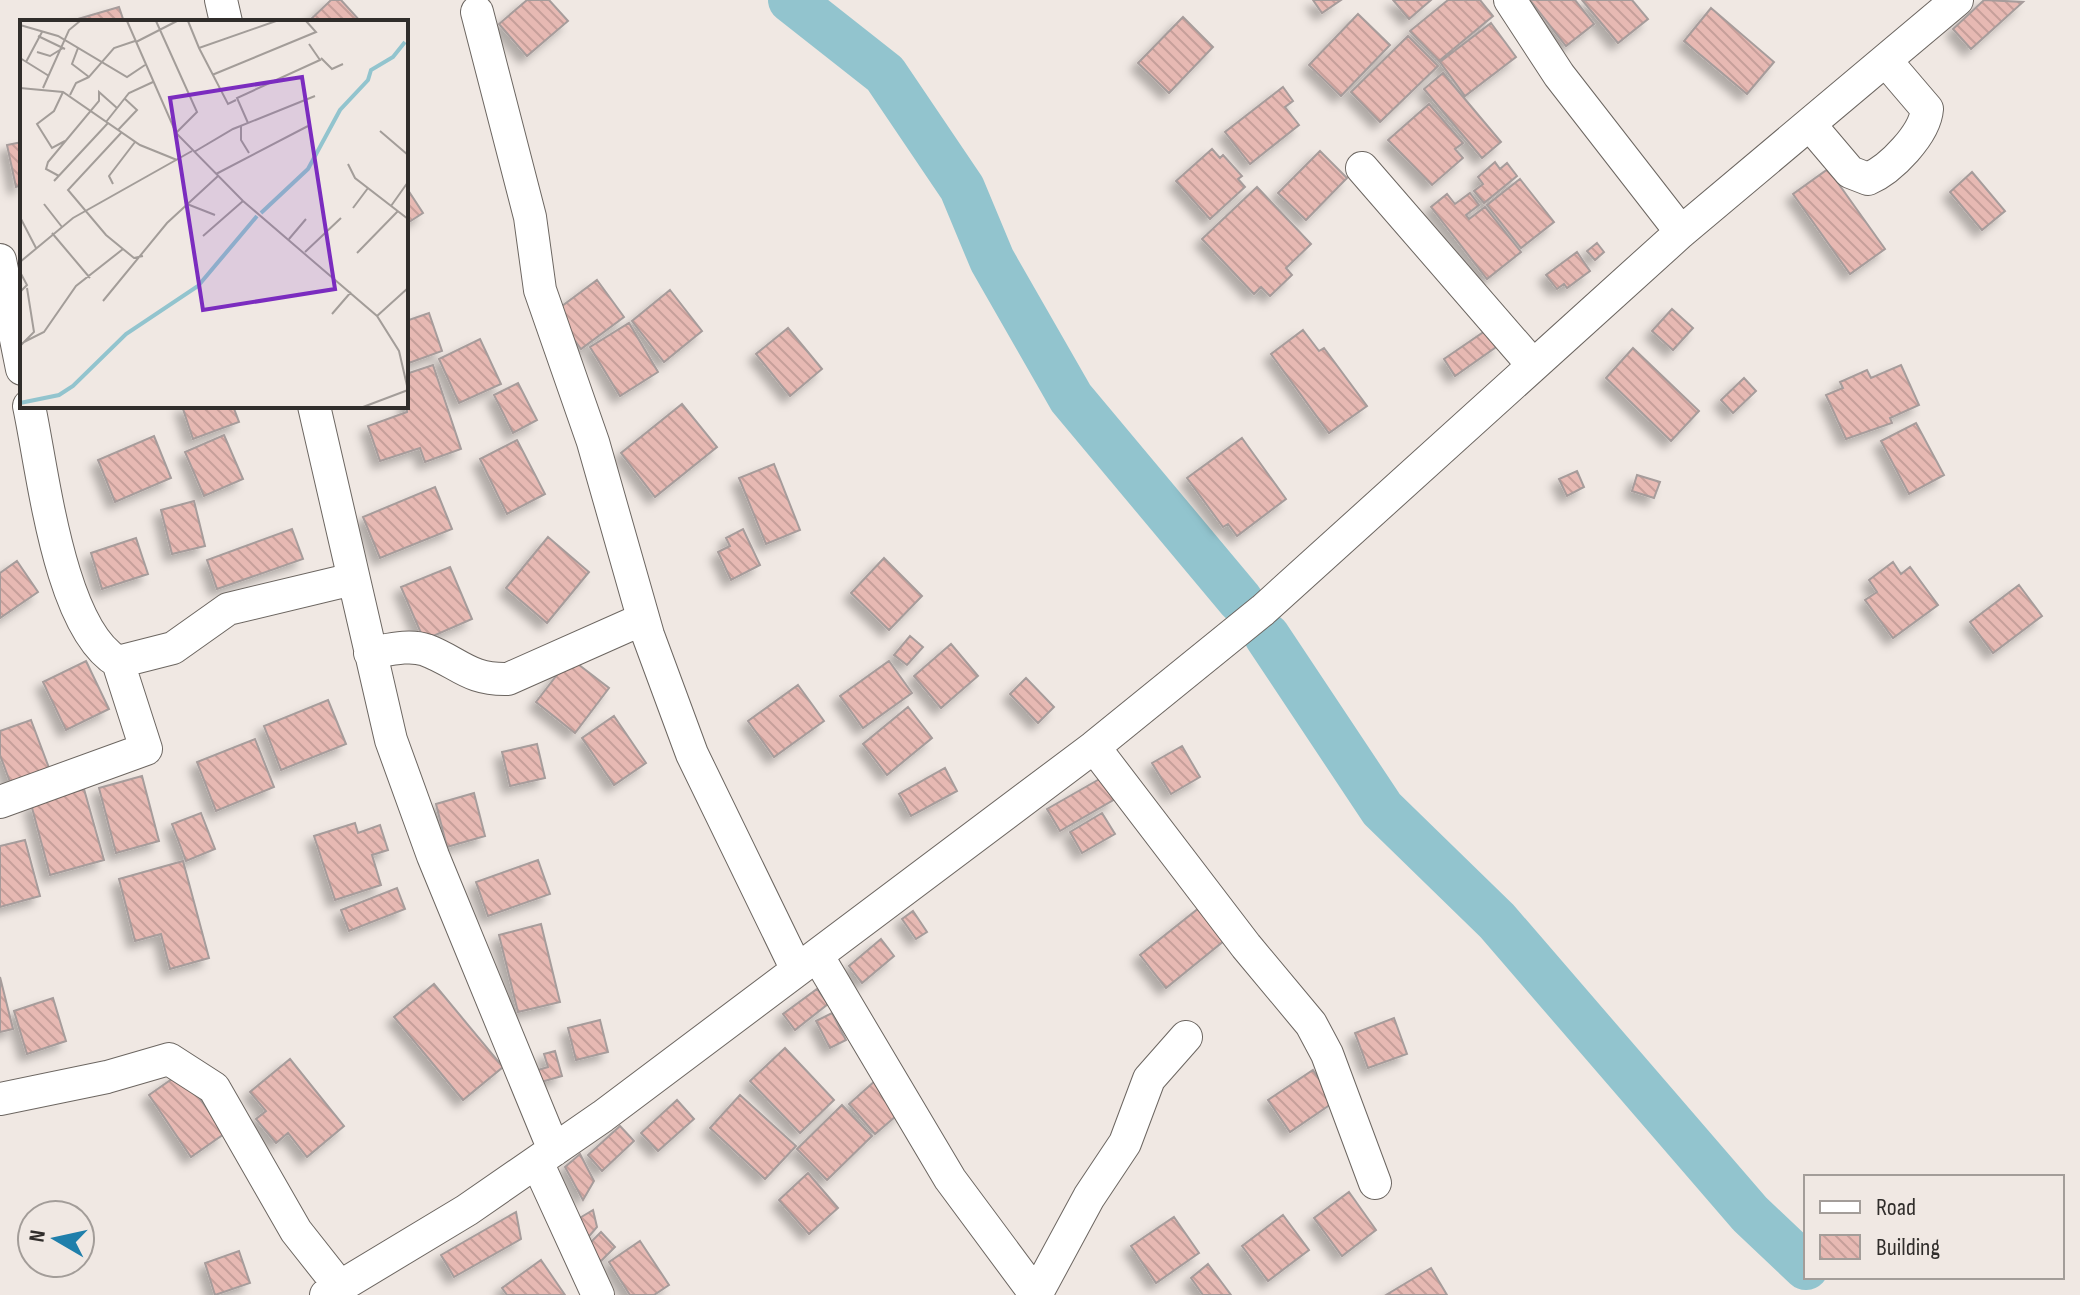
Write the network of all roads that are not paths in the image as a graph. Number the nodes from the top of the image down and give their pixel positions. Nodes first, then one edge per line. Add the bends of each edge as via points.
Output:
1 (221, 0) edge
2 (1510, 0) edge
3 (1957, 0) edge
4 (477, 12) dead end
5 (226, 20) edge
6 (1886, 61) junction
7 (1811, 126) junction
8 (1362, 168) dead end
9 (1681, 232) junction
10 (0, 260) edge
11 (20, 359) edge
12 (1532, 364) junction
13 (29, 408) edge
14 (314, 408) edge
15 (353, 579) junction
16 (643, 619) junction
17 (370, 653) junction
18 (118, 662) junction
19 (1094, 747) junction
20 (0, 802) edge
21 (807, 962) junction
22 (1186, 1037) dead end
23 (0, 1099) edge
24 (545, 1156) junction
25 (1375, 1183) dead end
26 (333, 1291) edge
27 (598, 1295) edge
28 (1036, 1295) edge

1 - 5 street
2 - 9 street via 1559,75
3 - 6 street
4 - 16 street via 530,217 540,290 593,442
6 - 7 street
6 - 7 street via 1927,109 1926,122 1882,173 1868,179 1850,172
7 - 9 street
8 - 12 street
9 - 12 street
10 - 11 street
12 - 19 street via 1263,610
13 - 18 street via 63,570 86,628 101,652
14 - 15 street
15 - 17 street
15 - 18 street via 228,609 173,648
16 - 17 street via 508,679 483,679 424,649
16 - 21 street via 692,754
17 - 24 street via 391,740
18 - 20 street via 146,749
19 - 21 street
19 - 25 street via 1311,1024
21 - 24 street
21 - 28 street via 950,1179
22 - 28 street via 1149,1079 1125,1143
23 - 26 street via 169,1059 214,1088
24 - 26 street
24 - 27 street

